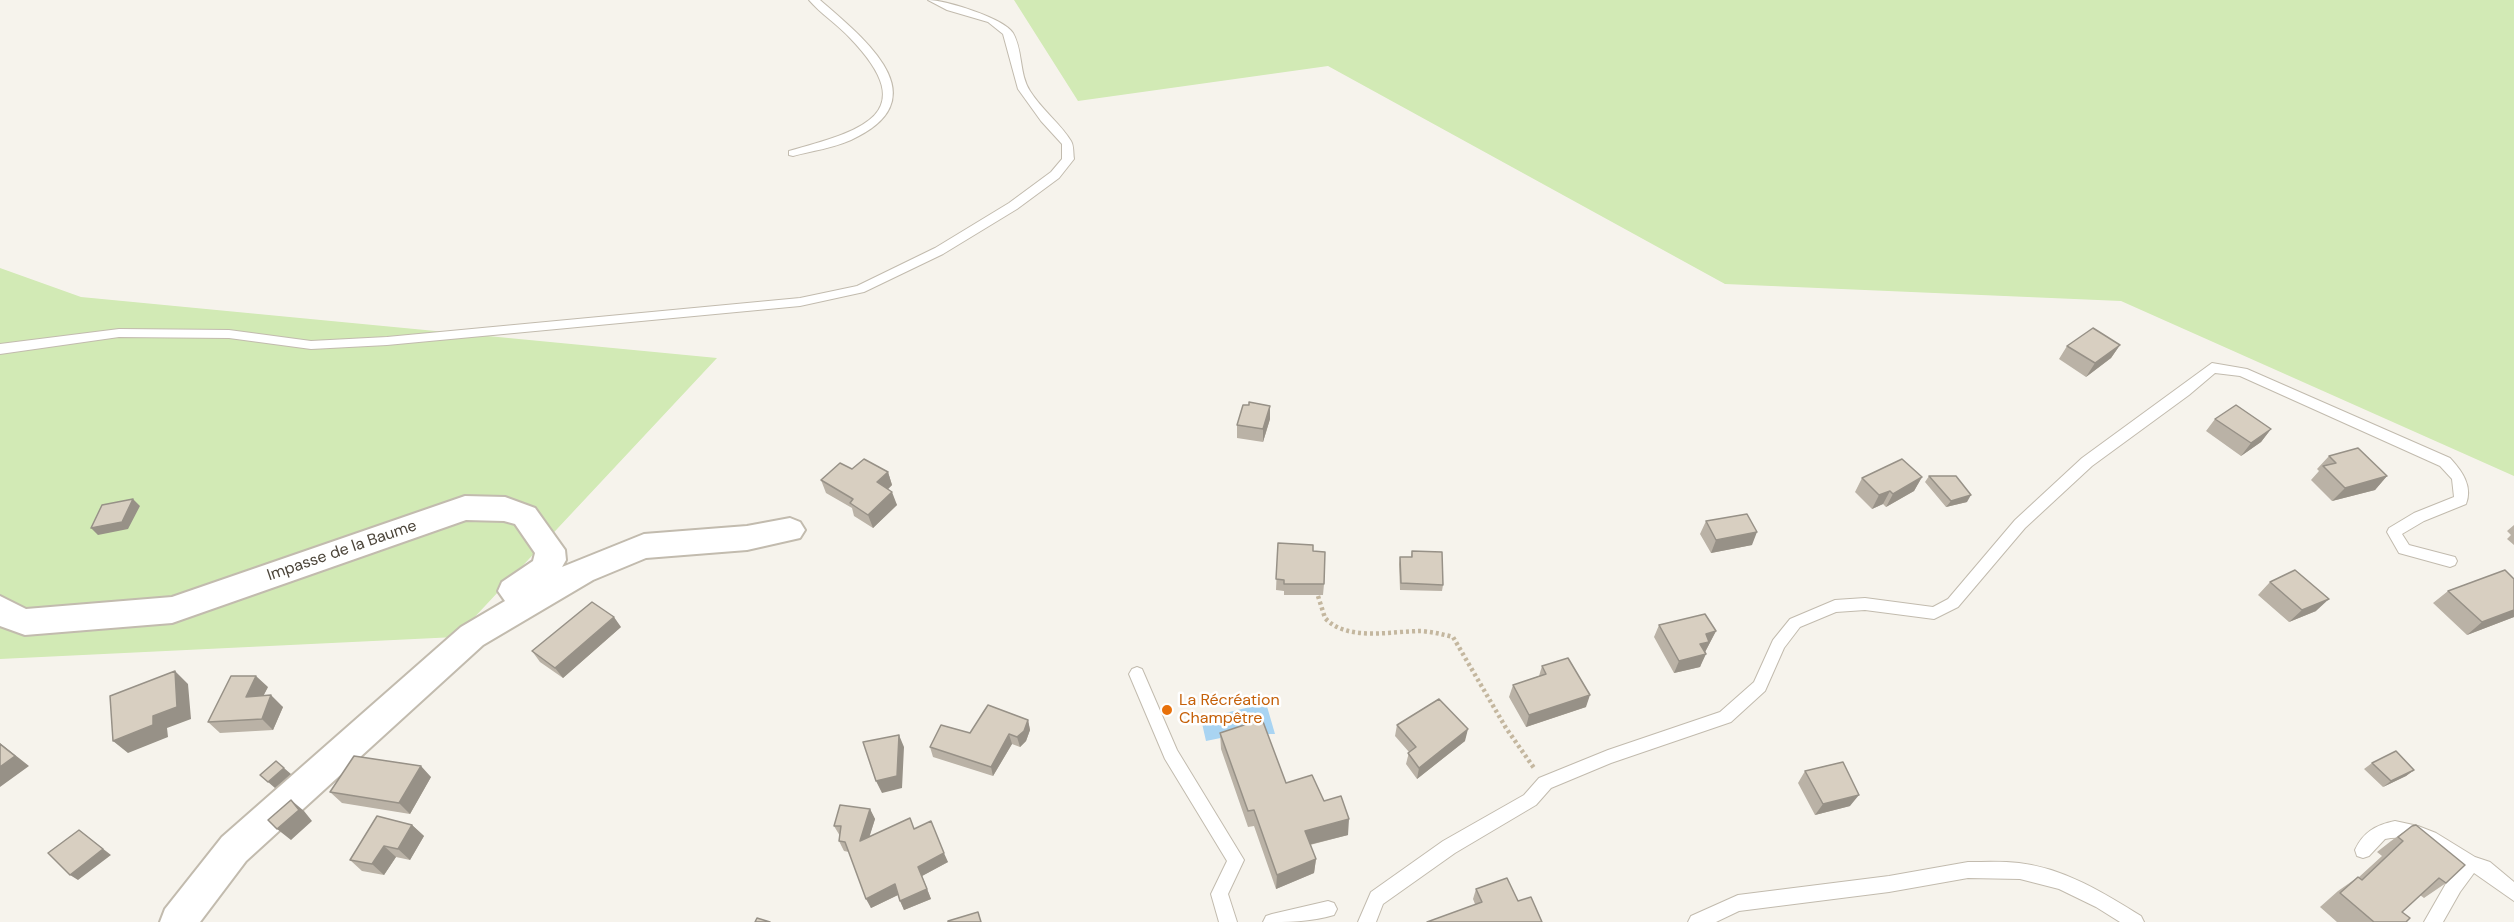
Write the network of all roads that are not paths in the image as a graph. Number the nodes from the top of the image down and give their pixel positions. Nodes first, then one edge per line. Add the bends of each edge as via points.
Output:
1 (814, 0) edge
2 (933, 0) edge
3 (793, 153) dead end
4 (0, 350) edge
5 (790, 530) dead end
6 (2450, 561) dead end
7 (0, 609) edge
8 (472, 636) junction
9 (1137, 674) dead end
10 (2363, 850) dead end
11 (2471, 864) junction
12 (2514, 893) edge
13 (1328, 909) dead end
14 (178, 922) edge
15 (1227, 922) edge
16 (1272, 922) edge
17 (1367, 922) edge
18 (1697, 922) edge
19 (2135, 922) edge
20 (2433, 922) edge

1 - 3 lane via 877,61 889,84 888,106 872,123 844,139
2 - 4 lane via 992,20 1008,33 1023,88 1067,143 1068,159 1055,175 1012,206 939,251 860,290 800,302 387,341 311,345 229,334 119,333
5 - 8 street via 747,538 644,546 582,571
6 - 17 lane via 2404,549 2394,532 2461,500 2459,477 2445,462 2242,372 2212,368 2087,462 2020,524 1953,603 1934,613 1865,604 1834,606 1795,623 1778,644 1760,686 1725,717 1545,783 1530,800 1449,847 1377,898
7 - 8 street, Impasse de la Baume via 25,622 172,610 465,508 505,509 525,516 550,550 551,560 544,570 495,603
8 - 14 street via 234,849
9 - 15 lane via 1171,754 1236,860 1219,894
10 - 11 lane via 2384,830 2405,830 2420,833
11 - 12 lane via 2484,868
11 - 20 lane via 2458,878
13 - 16 lane
18 - 19 lane via 1738,903 1968,870 1999,870 2061,881 2102,900

